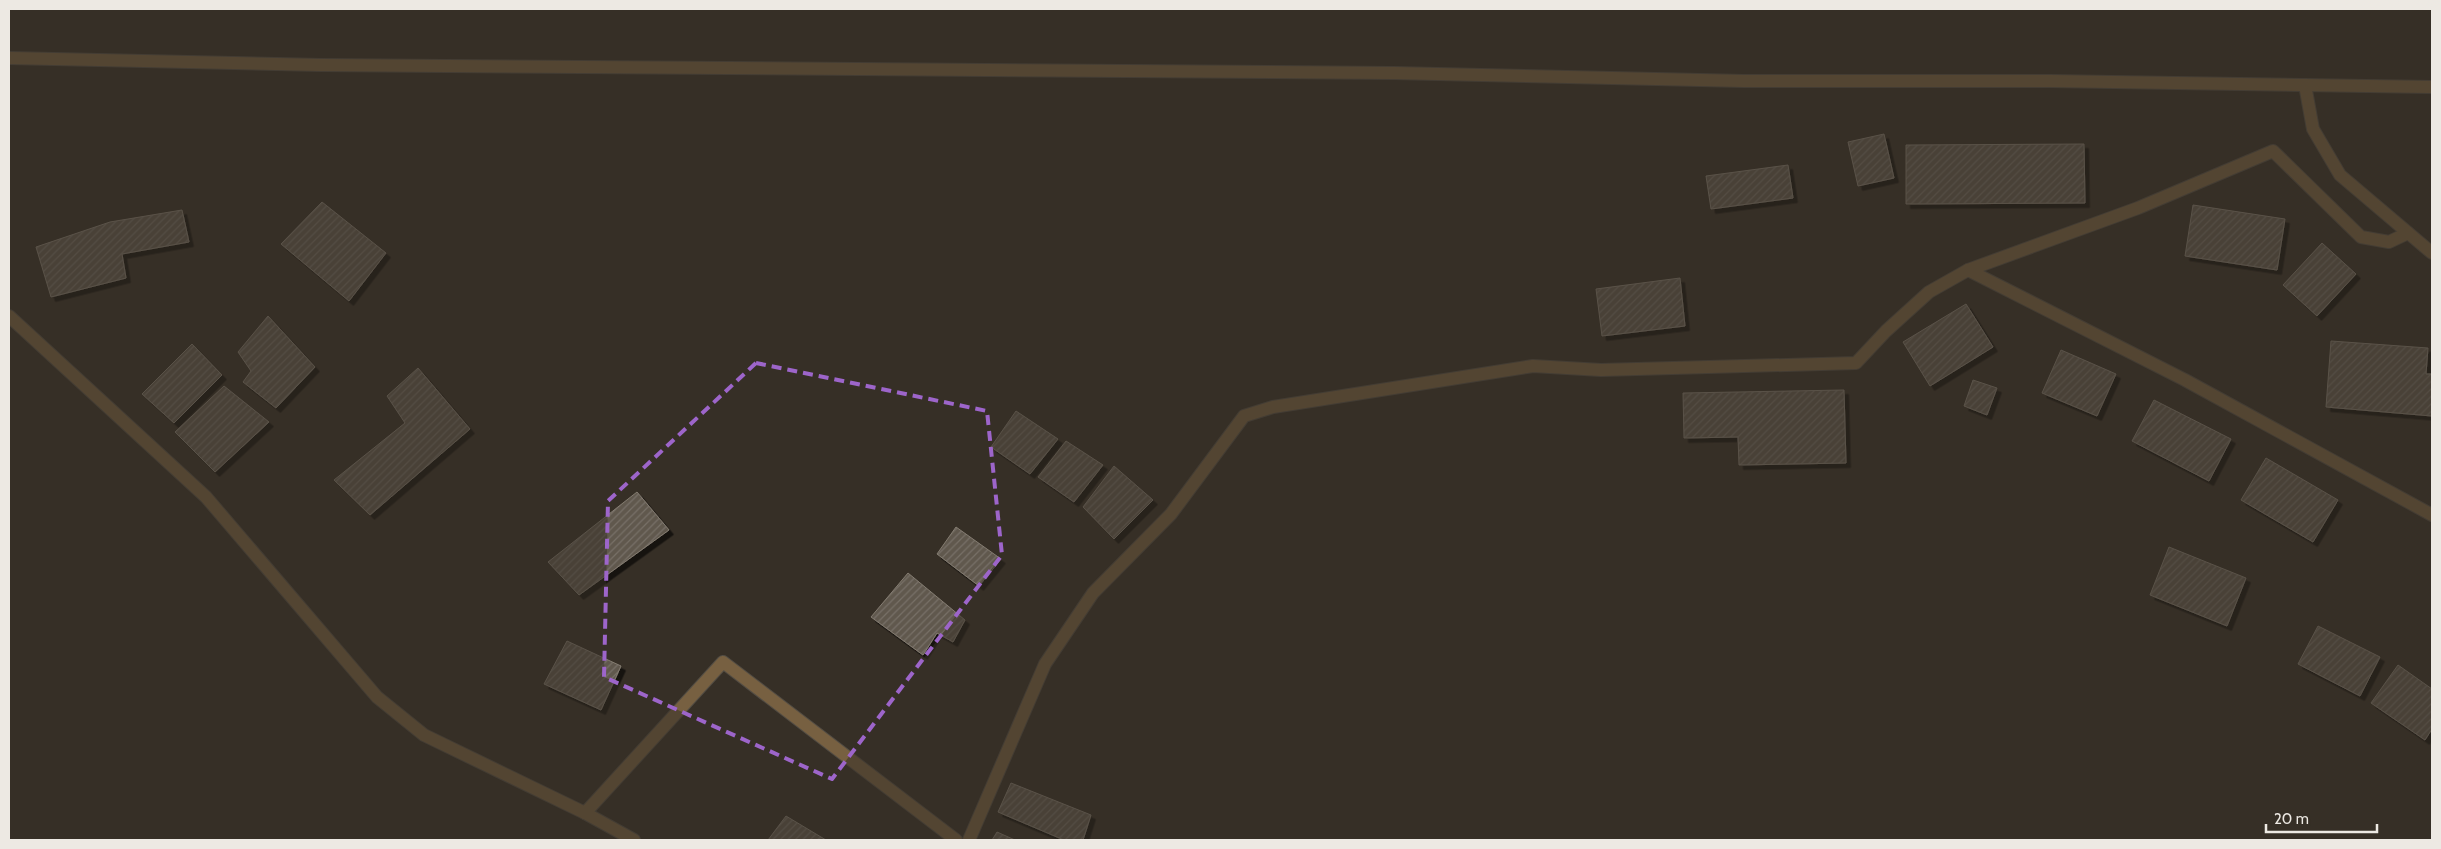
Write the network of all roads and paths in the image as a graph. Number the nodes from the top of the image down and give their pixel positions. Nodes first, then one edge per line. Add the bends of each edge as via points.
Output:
1 (9, 58) edge
2 (2305, 85) junction
3 (2432, 87) edge
4 (2408, 233) junction
5 (2432, 253) edge
6 (1968, 270) junction
7 (9, 316) edge
8 (2432, 515) edge
9 (585, 813) junction
10 (634, 840) edge
11 (956, 840) edge
12 (969, 840) edge

1 - 2 street via 341,66 1384,73 1744,81
2 - 3 street
2 - 4 street via 2313,129 2340,175
4 - 5 street
4 - 6 street via 2389,242 2361,237 2273,151 2138,208
6 - 8 street via 2185,380
6 - 12 street via 1929,292 1856,363 1601,370 1533,366 1273,407 1244,416 1170,514 1094,592 1045,664
7 - 9 street via 206,497 377,697 424,735
9 - 10 street
9 - 11 street via 723,662

